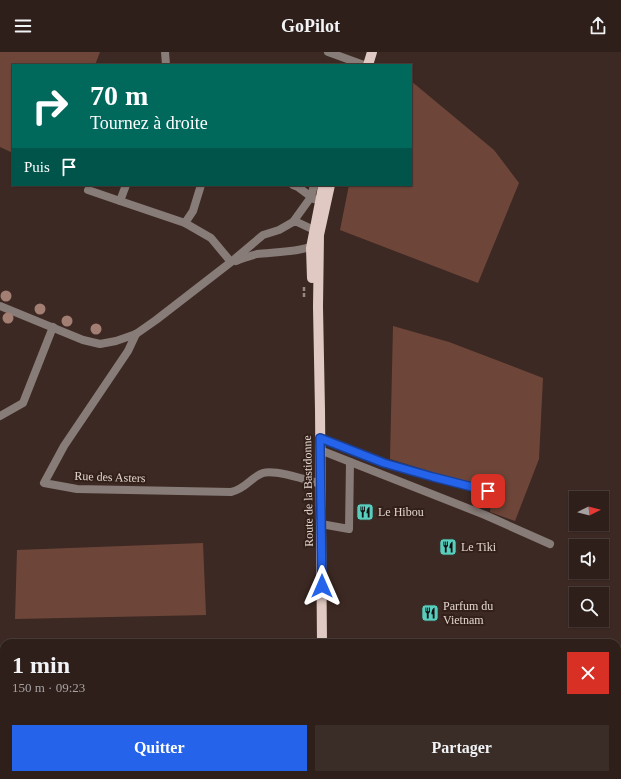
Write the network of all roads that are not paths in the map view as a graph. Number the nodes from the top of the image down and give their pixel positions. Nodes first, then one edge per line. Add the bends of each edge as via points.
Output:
1 (165, 52) edge
2 (328, 52) edge
3 (372, 52) edge
4 (166, 64) edge
5 (361, 64) edge
6 (368, 64) edge
7 (126, 186) edge
8 (201, 186) edge
9 (296, 186) edge
10 (314, 186) edge
11 (322, 186) edge
12 (330, 186) edge
13 (88, 190) dead end
14 (315, 199) junction
15 (120, 201) junction
16 (293, 222) junction
17 (185, 223) junction
18 (315, 239) junction
19 (231, 262) junction
20 (0, 306) edge
21 (53, 327) junction
22 (136, 334) junction
23 (320, 410) junction
24 (0, 416) edge
25 (320, 438) junction
26 (320, 450) junction
27 (350, 462) junction
28 (321, 484) junction
29 (501, 494) dead end
30 (321, 524) junction
31 (550, 544) dead end
32 (322, 639) edge

1 - 4 street
2 - 5 street
3 - 6 main road
7 - 15 street
8 - 17 street via 193,210
9 - 14 street
10 - 14 street
11 - 14 main road, Route de la Bastidonne
12 - 18 main road, Route de la Bastidonne
13 - 15 street
14 - 16 street
14 - 18 main road, Route de la Bastidonne
15 - 17 street
16 - 18 street via 297,222
16 - 19 street via 263,235
17 - 19 street via 211,238
18 - 19 street via 301,250 254,255
18 - 23 main road, Route de la Bastidonne
18 - 23 main road, Route de la Bastidonne via 314,351
19 - 22 street
20 - 21 street
21 - 22 street via 83,340 100,344
21 - 24 street via 23,403
22 - 28 street, Rue des Asters via 128,351 64,446 44,482 77,489 231,492 239,490 262,473 272,471
23 - 25 main road, Route de la Bastidonne
25 - 26 main road, Route de la Bastidonne
25 - 29 street via 384,463
26 - 27 street
26 - 28 main road, Route de la Bastidonne
27 - 30 street via 349,529
27 - 31 street via 485,515
28 - 30 main road, Route de la Bastidonne
30 - 32 main road, Route de la Bastidonne

